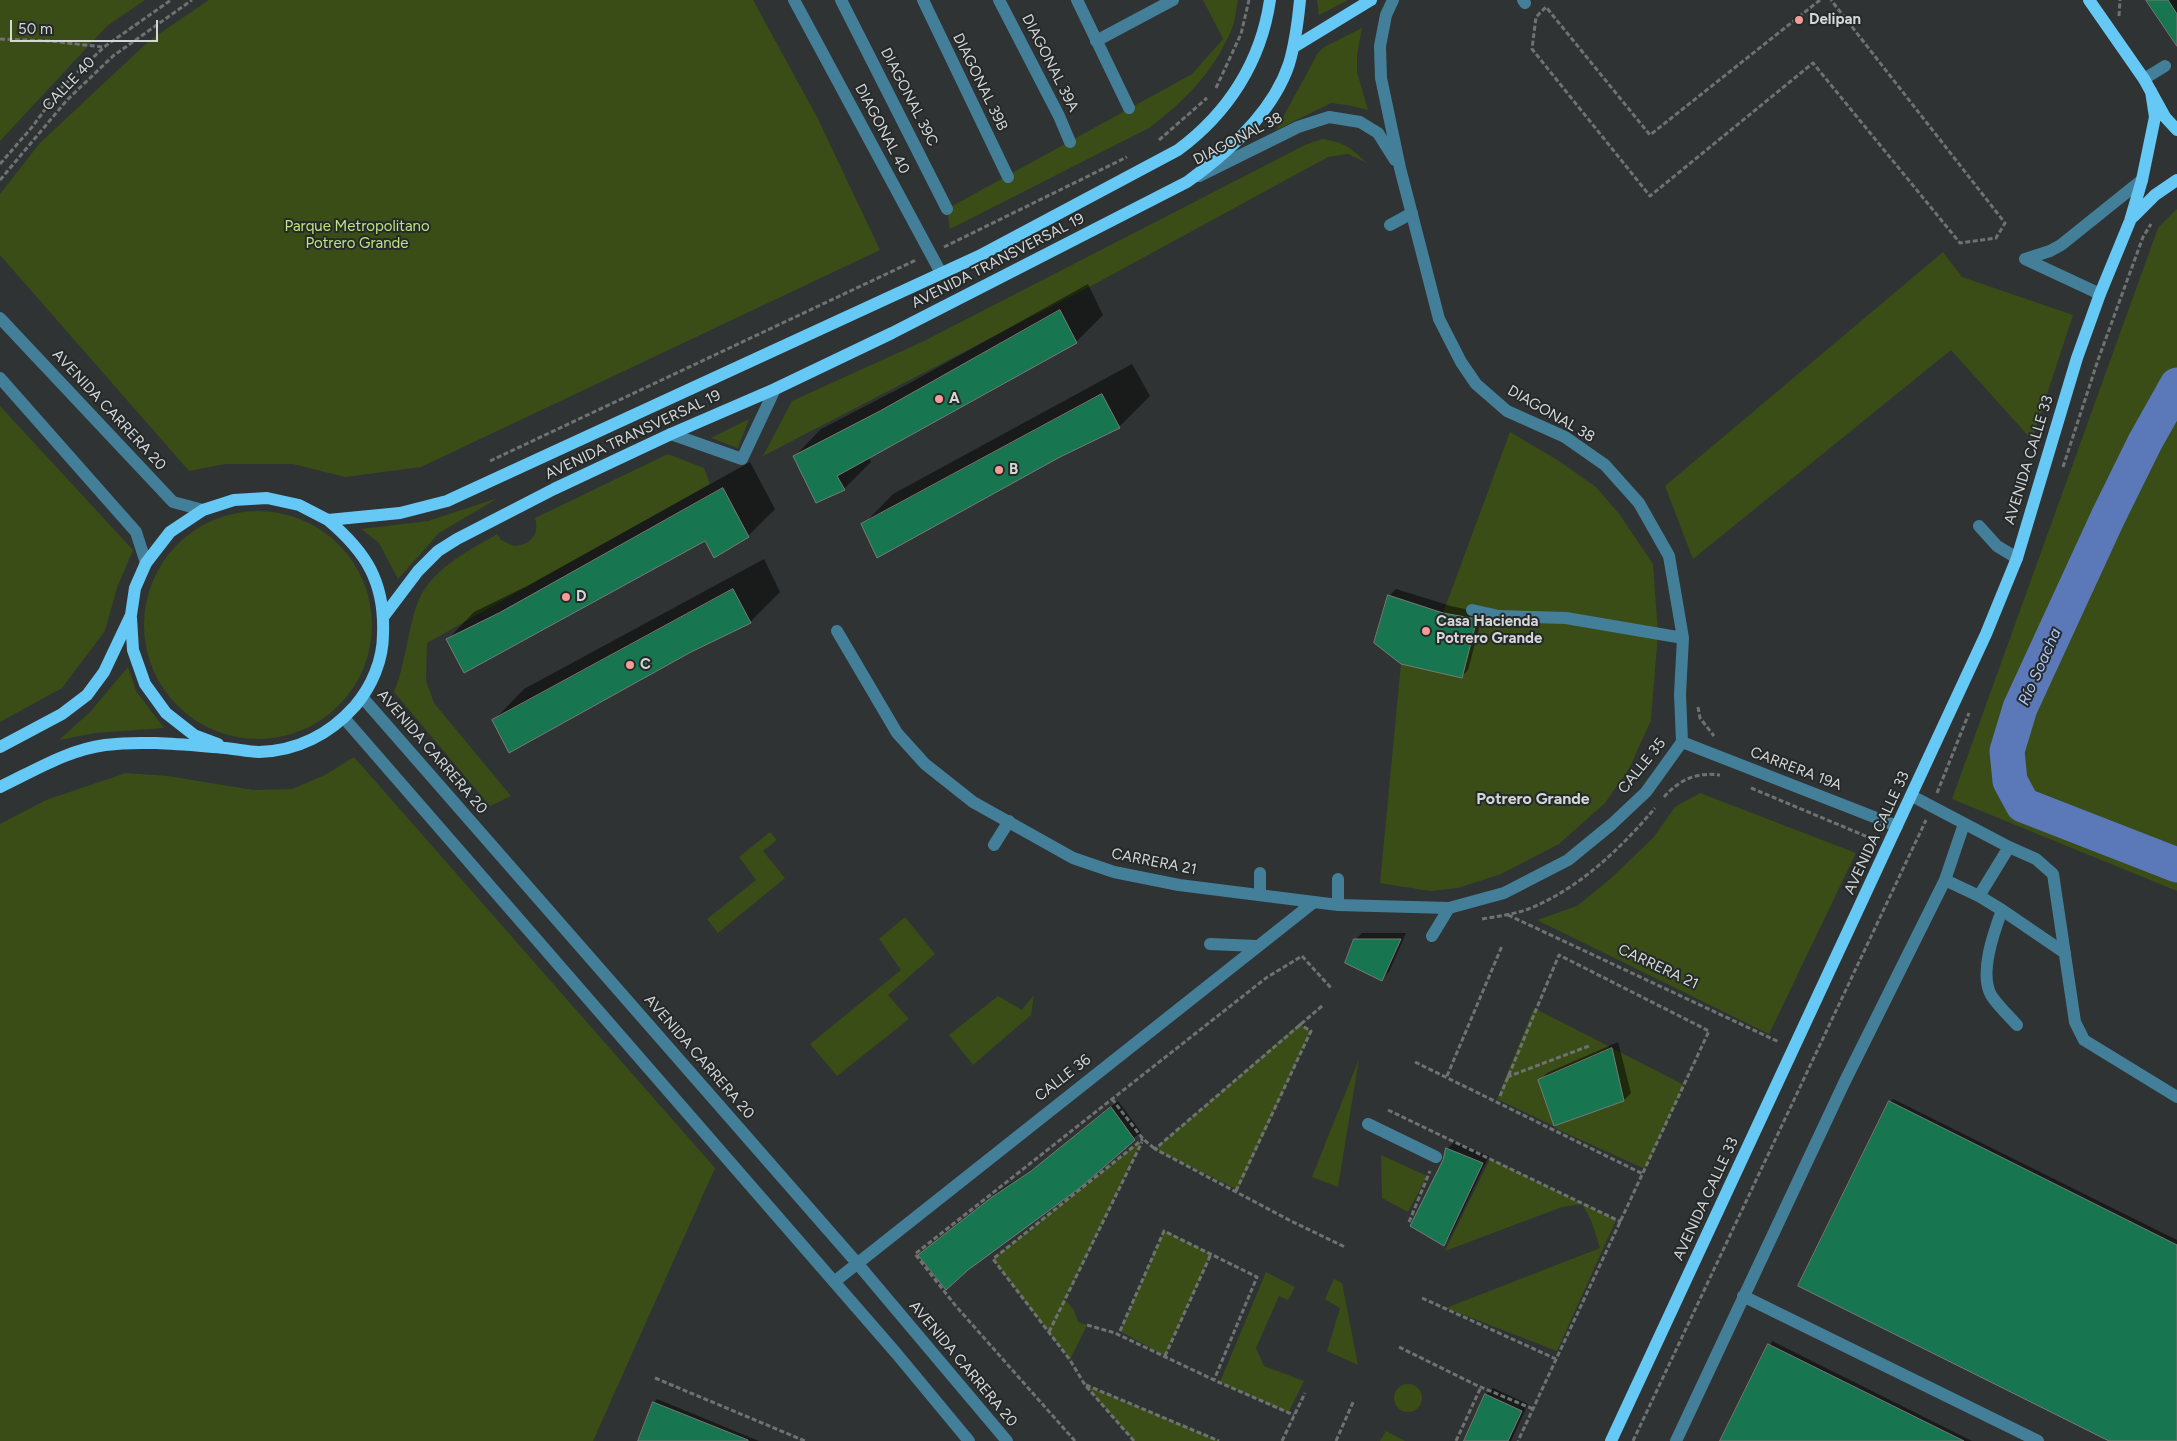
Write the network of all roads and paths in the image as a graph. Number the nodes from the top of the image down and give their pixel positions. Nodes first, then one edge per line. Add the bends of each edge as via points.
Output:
1 (171, 0) edge
2 (192, 0) edge
3 (794, 0) edge
4 (841, 0) edge
5 (923, 0) edge
6 (999, 0) edge
7 (1076, 0) edge
8 (1173, 0) edge
9 (1249, 0) edge
10 (1270, 0) edge
11 (1300, 0) edge
12 (1371, 0) edge
13 (1393, 0) edge
14 (1820, 0) edge
15 (1831, 0) edge
16 (2089, 0) edge
17 (0, 39) edge
18 (1096, 41) junction
19 (104, 47) junction
20 (1294, 47) junction
21 (2165, 66) dead end
22 (2144, 79) junction
23 (2151, 91) junction
24 (1129, 108) dead end
25 (2177, 130) edge
26 (1158, 141) dead end
27 (1070, 142) dead end
28 (1132, 154) dead end
29 (0, 164) edge
30 (1400, 168) junction
31 (1008, 177) dead end
32 (0, 180) edge
33 (2142, 180) junction
34 (2177, 180) edge
35 (1187, 182) junction
36 (947, 209) dead end
37 (1412, 213) junction
38 (2130, 220) junction
39 (1390, 225) dead end
40 (930, 253) junction
41 (941, 273) junction
42 (2100, 294) junction
43 (0, 318) edge
44 (0, 378) edge
45 (775, 389) junction
46 (671, 434) junction
47 (482, 465) dead end
48 (203, 510) junction
49 (328, 520) junction
50 (1979, 526) dead end
51 (2016, 558) junction
52 (146, 563) junction
53 (1472, 610) dead end
54 (131, 615) junction
55 (384, 616) junction
56 (837, 631) dead end
57 (1683, 638) junction
58 (362, 697) junction
59 (344, 718) junction
60 (1682, 742) junction
61 (0, 747) edge
62 (227, 748) junction
63 (1728, 779) dead end
64 (1746, 786) dead end
65 (0, 787) edge
66 (1912, 796) junction
67 (1009, 821) junction
68 (1964, 824) junction
69 (1897, 826) junction
70 (994, 845) dead end
71 (1889, 846) junction
72 (2009, 847) junction
73 (1260, 872) dead end
74 (1338, 880) dead end
75 (1945, 880) junction
76 (1504, 893) joint
77 (1260, 894) junction
78 (1979, 896) junction
79 (1314, 902) junction
80 (1338, 905) junction
81 (1449, 908) junction
82 (2002, 910) junction
83 (1508, 914) junction
84 (1482, 919) dead end
85 (1432, 936) dead end
86 (1210, 944) dead end
87 (1256, 946) junction
88 (1502, 946) dead end
89 (2065, 953) junction
90 (1331, 988) dead end
91 (1322, 1006) dead end
92 (1299, 1024) junction
93 (2017, 1025) dead end
94 (1589, 1046) dead end
95 (1794, 1049) junction
96 (1415, 1062) dead end
97 (1447, 1076) dead end
98 (1507, 1077) junction
99 (1500, 1096) dead end
100 (2177, 1097) edge
101 (1112, 1099) junction
102 (1388, 1110) dead end
103 (1368, 1124) dead end
104 (1143, 1139) junction
105 (1155, 1149) junction
106 (1436, 1157) joint
107 (1644, 1174) junction
108 (1236, 1191) junction
109 (1409, 1222) dead end
110 (1621, 1222) junction
111 (1345, 1247) dead end
112 (1211, 1254) junction
113 (857, 1263) junction
114 (834, 1282) junction
115 (1743, 1296) junction
116 (1422, 1298) dead end
117 (1087, 1325) dead end
118 (1120, 1330) dead end
119 (1049, 1332) junction
120 (1399, 1347) dead end
121 (1165, 1356) junction
122 (1556, 1360) junction
123 (655, 1378) dead end
124 (1214, 1380) junction
125 (1085, 1385) junction
126 (1481, 1387) junction
127 (1305, 1393) dead end
128 (1354, 1400) dead end
129 (1533, 1409) junction
130 (1294, 1415) junction
131 (805, 1441) edge
132 (969, 1441) edge
133 (1006, 1441) edge
134 (1075, 1441) edge
135 (1134, 1441) edge
136 (1220, 1441) edge
137 (1282, 1441) edge
138 (1336, 1441) edge
139 (1456, 1441) edge
140 (1518, 1441) edge
141 (1611, 1441) edge
142 (1676, 1441) edge
143 (2038, 1441) edge

1 - 19 path
2 - 32 path, CALLE 40 via 113,56 67,100
3 - 40 street, DIAGONAL 40
4 - 36 street, DIAGONAL 39C
5 - 31 street, DIAGONAL 39B
6 - 27 street, DIAGONAL 39A
7 - 18 street
8 - 18 street
9 - 26 path via 1241,34 1213,93
10 - 41 main road, AVENIDA TRANSVERSAL 19 via 1253,62 1233,96 1212,121 1178,150
11 - 20 main road, AVENIDA TRANSVERSAL 19
12 - 20 main road
13 - 30 street, DIAGONAL 38 via 1386,15 1380,67
14 - 15 path via 1650,136 1546,7 1536,17 1532,49 1650,196 1813,63 1960,243 1996,238 2006,223
16 - 22 main road
17 - 19 path
18 - 24 street
19 - 29 path via 59,90
20 - 35 main road, AVENIDA TRANSVERSAL 19 via 1274,93 1251,126 1216,161
21 - 22 street
22 - 23 main road
23 - 25 main road via 2165,117
23 - 33 main road, AVENIDA CALLE 33 via 2155,117
28 - 40 path
30 - 35 street, DIAGONAL 38 via 1378,132 1360,122 1329,117 1298,127
30 - 37 street, DIAGONAL 38
33 - 38 main road, AVENIDA CALLE 33
33 - 42 street via 2061,245 2026,260
34 - 38 main road via 2155,195
35 - 45 main road, AVENIDA TRANSVERSAL 19
37 - 39 street
37 - 57 street, DIAGONAL 38 via 1439,319 1460,362 1476,384 1508,411 1565,437 1605,465 1639,503 1668,556
38 - 42 main road, AVENIDA CALLE 33
40 - 41 street, DIAGONAL 40
40 - 47 path
41 - 49 main road, AVENIDA TRANSVERSAL 19 via 447,501 400,513
42 - 51 main road, AVENIDA CALLE 33
43 - 48 street, AVENIDA CARRERA 20 via 173,502
44 - 52 street via 136,532
45 - 46 main road, AVENIDA TRANSVERSAL 19
45 - 46 street via 742,459
46 - 55 main road, AVENIDA TRANSVERSAL 19 via 457,539 418,571
48 - 49 main road via 234,500 267,498 299,505
48 - 52 main road via 170,532
49 - 55 main road via 350,538 367,562 378,588
50 - 51 street via 1997,546
51 - 66 main road, AVENIDA CALLE 33 via 1986,634
52 - 54 main road via 135,588
53 - 57 street via 1499,616 1566,618
54 - 61 main road via 104,672 87,695 62,714
54 - 62 main road via 133,650 145,684 166,713 194,735
55 - 58 main road via 383,644 376,672
56 - 67 street, CARRERA 21 via 897,733 926,764 966,796
57 - 60 street, DIAGONAL 38
58 - 59 main road
58 - 113 street, AVENIDA CARRERA 20
59 - 62 main road via 318,737 289,748 258,752
59 - 114 street
60 - 69 street, CARRERA 19A
60 - 76 street, CALLE 35 via 1646,792 1612,824 1568,860
62 - 65 main road via 144,744 104,746 65,755
63 - 83 path via 1698,774 1673,788 1603,862 1577,883 1530,908
64 - 71 path
66 - 68 street
66 - 69 main road, AVENIDA CALLE 33
67 - 70 street
67 - 77 street, CARRERA 21 via 1073,858 1114,872 1179,885
68 - 72 street
68 - 75 street
69 - 71 main road, AVENIDA CALLE 33
71 - 95 main road, AVENIDA CALLE 33
72 - 78 street
72 - 89 street via 2036,859 2053,874
73 - 77 street
74 - 80 street
75 - 78 street
75 - 115 street
76 - 81 street, CARRERA 21
77 - 79 street, CARRERA 21
78 - 82 street
79 - 80 street, CARRERA 21
79 - 87 street, CALLE 36
80 - 81 street, CARRERA 21
81 - 85 street
82 - 89 street
82 - 93 street via 1993,934 1988,982 1990,993
83 - 84 path
83 - 95 path, CARRERA 21
86 - 87 street
87 - 113 street, CALLE 36
88 - 97 path
89 - 100 street via 2076,1022 2084,1040
90 - 101 path via 1302,956 1266,978
91 - 92 path
92 - 105 path
92 - 108 path via 1311,1031
94 - 98 path
95 - 141 main road, AVENIDA CALLE 33
96 - 107 path
98 - 99 path
98 - 107 path via 1559,955 1709,1031
101 - 104 path
101 - 134 path via 915,1254 955,1305
102 - 110 path
103 - 106 street
104 - 105 path
104 - 119 path
104 - 119 path via 993,1259
105 - 108 path
106 - 109 path
107 - 110 path
108 - 111 path
110 - 122 path
112 - 118 path via 1164,1231
112 - 121 path
112 - 124 path via 1257,1277
113 - 114 street, CALLE 36
113 - 133 street, AVENIDA CARRERA 20
114 - 132 street
115 - 142 street
115 - 143 street
116 - 122 path
117 - 121 path via 1115,1333
119 - 125 path
120 - 126 path
121 - 124 path
122 - 129 path
123 - 131 path
124 - 130 path
125 - 135 path
125 - 136 path
126 - 129 path
126 - 139 path
127 - 130 path
128 - 138 path
129 - 140 path
130 - 137 path

